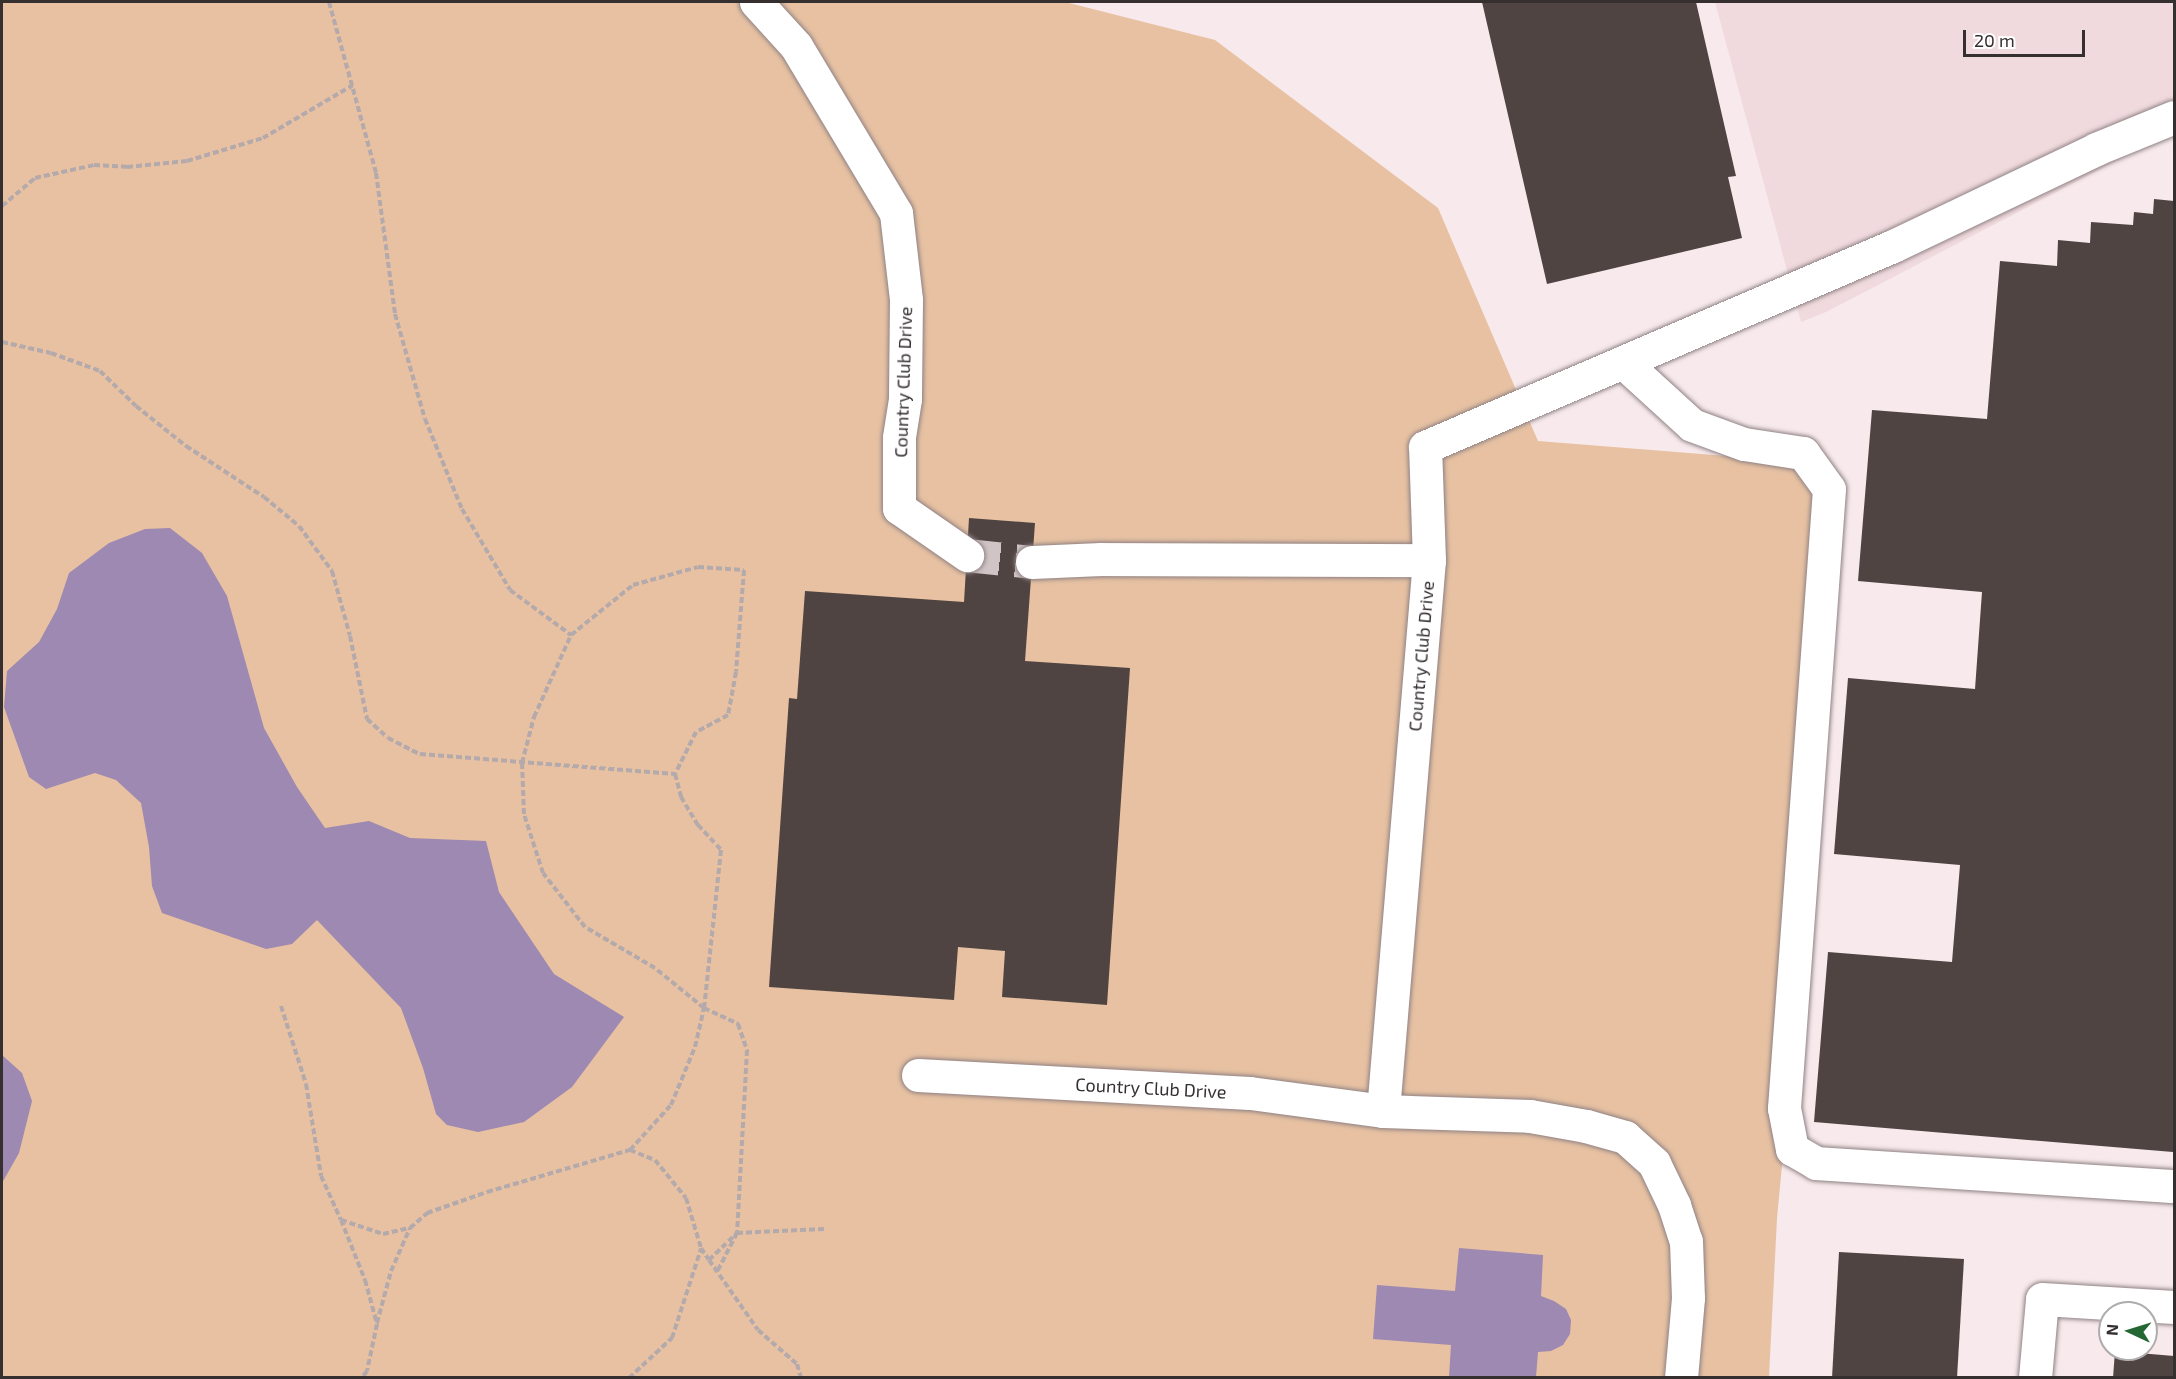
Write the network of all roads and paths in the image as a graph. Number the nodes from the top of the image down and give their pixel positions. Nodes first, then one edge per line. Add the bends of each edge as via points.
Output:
1 (329, 2) edge
2 (756, 2) edge
3 (353, 85) junction
4 (2175, 117) edge
5 (2, 206) edge
6 (2, 342) edge
7 (1623, 362) junction
8 (967, 555) tunnel mouth
9 (1429, 560) junction
10 (1032, 562) tunnel mouth
11 (571, 634) junction
12 (522, 763) junction
13 (675, 774) junction
14 (281, 1006) dead end
15 (704, 1008) junction
16 (918, 1075) dead end
17 (1383, 1110) junction
18 (630, 1150) junction
19 (2175, 1186) edge
20 (341, 1220) junction
21 (410, 1228) junction
22 (825, 1229) dead end
23 (737, 1233) junction
24 (701, 1248) junction
25 (709, 1260) junction
26 (717, 1272) junction
27 (2175, 1307) edge
28 (377, 1324) junction
29 (362, 1377) edge
30 (628, 1377) edge
31 (801, 1377) edge
32 (1681, 1377) edge
33 (2035, 1377) edge

1 - 3 path
2 - 8 lane, Country Club Drive via 796,46 896,213 906,300 899,508
3 - 5 path via 263,138 187,161 127,167 94,165 35,178
3 - 11 path via 376,173 394,314 425,419 462,509 510,590
4 - 7 lane via 2097,149 1893,246
6 - 12 path via 51,353 100,372 186,446 264,497 299,526 332,571 367,719 388,738 420,754
7 - 9 lane via 1425,447
7 - 19 lane via 1692,425 1744,444 1803,453 1829,489 1784,1108 1792,1149 1816,1164
9 - 10 lane, Country Club Drive
9 - 17 lane, Country Club Drive
11 - 12 path via 534,717
11 - 13 path via 633,585 698,567 744,570 736,672 728,715 696,732
12 - 13 path
12 - 15 path via 524,814 543,873 585,927 655,968
13 - 15 path via 681,797 698,825 722,850
14 - 20 path via 306,1084 321,1176
15 - 18 path via 695,1047 671,1105
15 - 23 path via 738,1024 747,1050
16 - 17 lane, Country Club Drive via 1250,1093
17 - 32 lane, Country Club Drive via 1530,1116 1625,1137 1654,1163 1686,1241 1688,1298
18 - 21 path via 487,1192 428,1213
18 - 24 path via 655,1160 686,1198
20 - 21 path via 383,1234
20 - 28 path via 365,1280
21 - 28 path via 391,1271
22 - 23 path
23 - 25 path
23 - 26 path
24 - 25 path
24 - 30 path via 672,1338
25 - 26 path
26 - 31 path via 758,1330 797,1364
27 - 33 lane via 2042,1299
28 - 29 path via 367,1371

